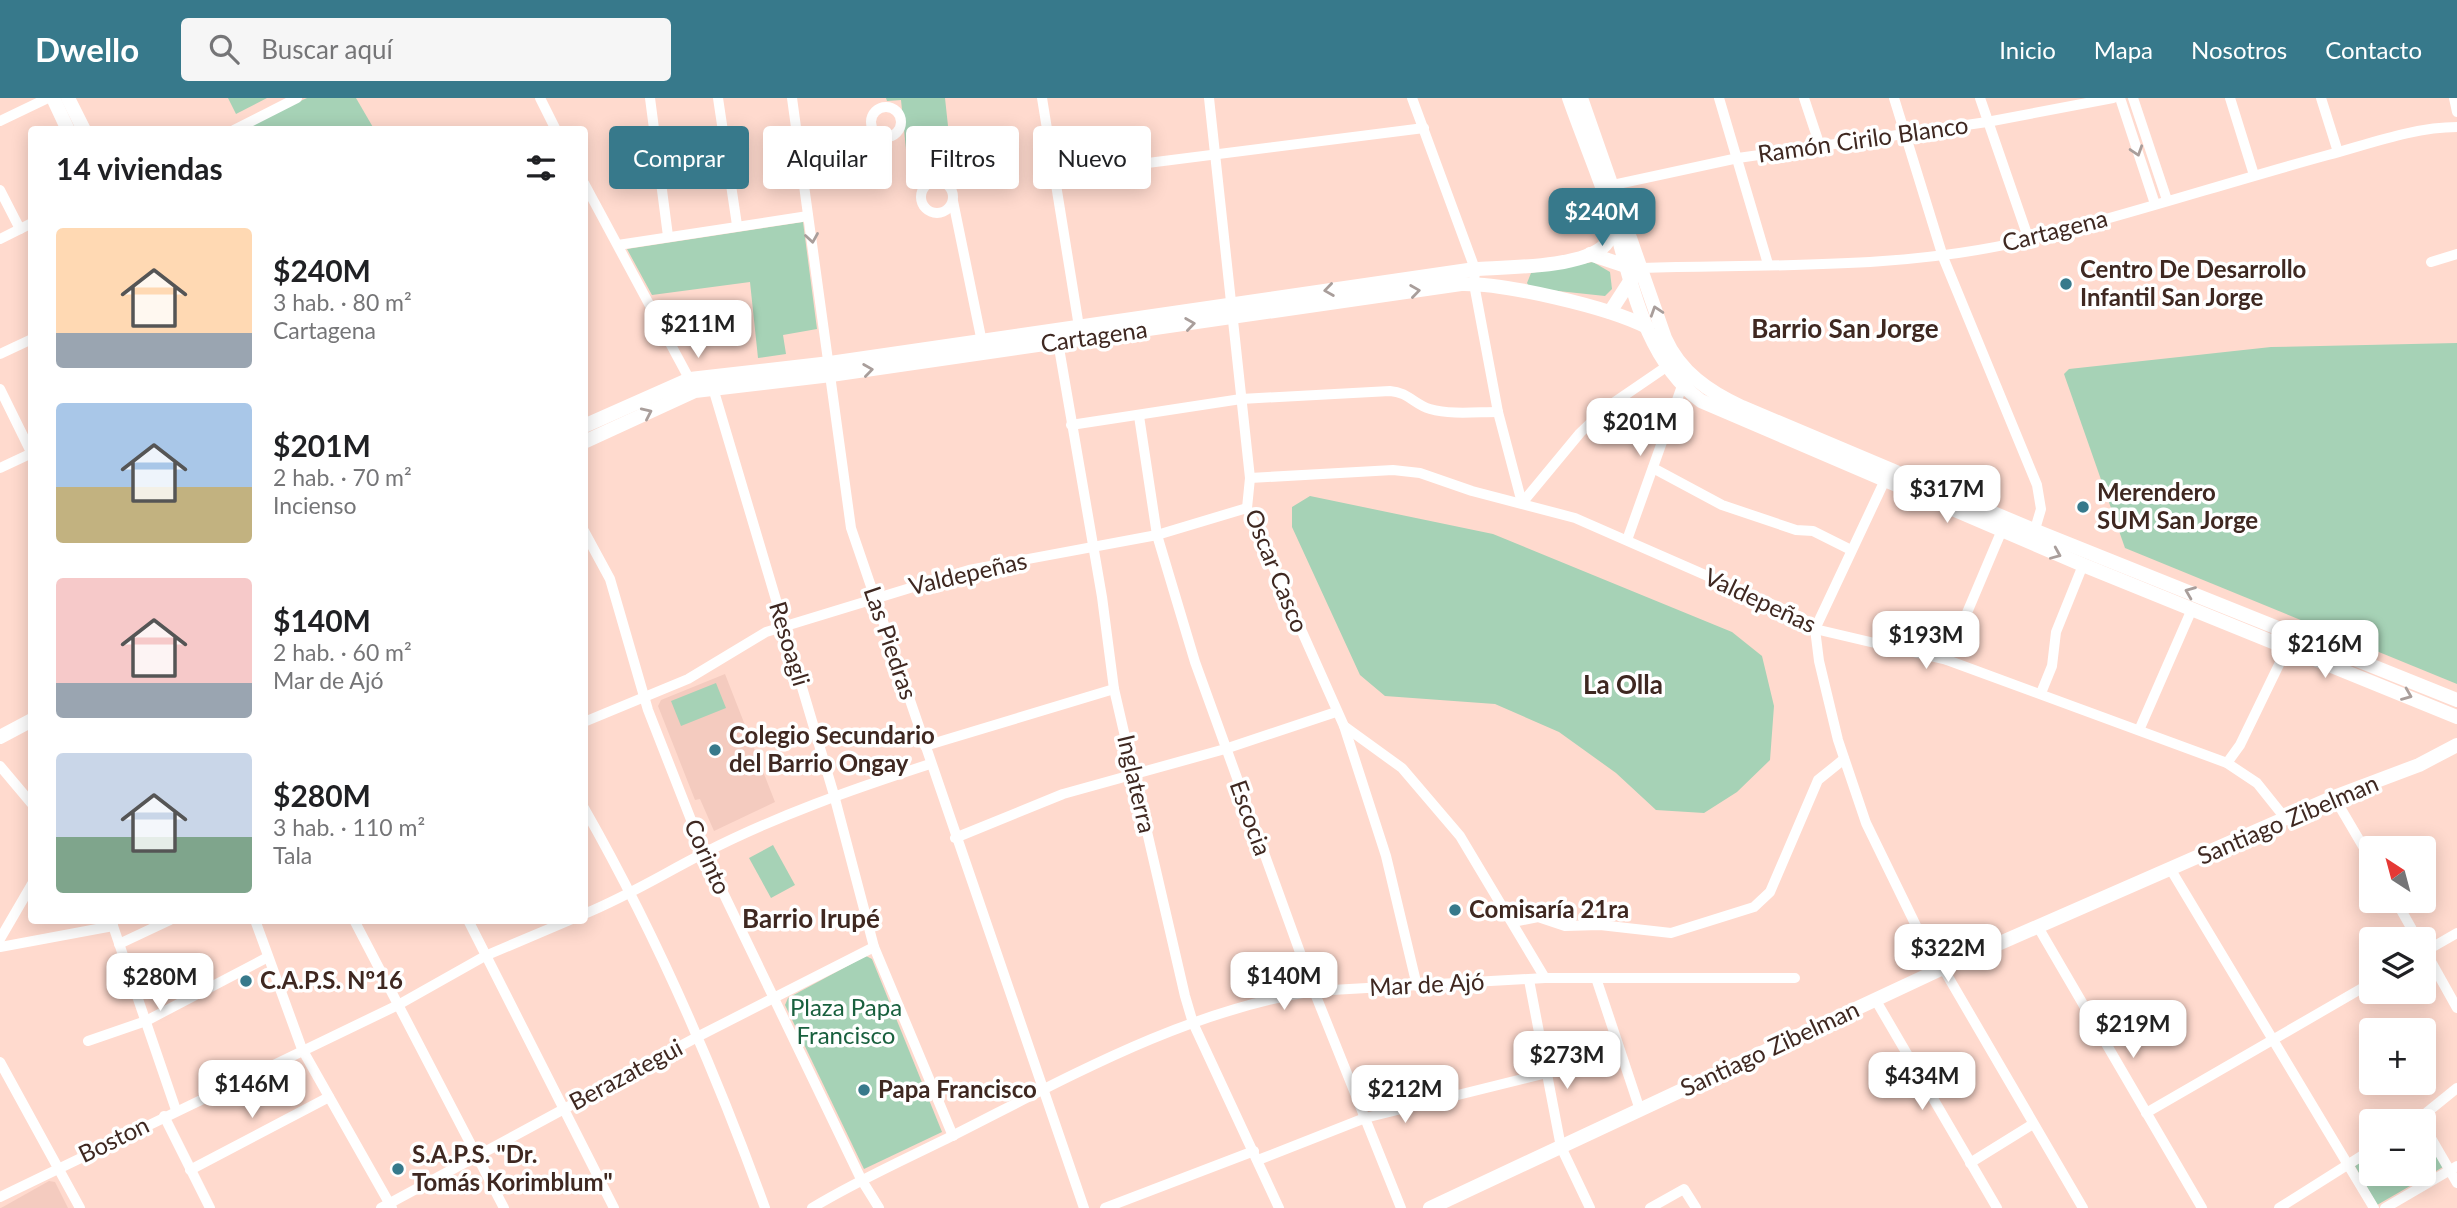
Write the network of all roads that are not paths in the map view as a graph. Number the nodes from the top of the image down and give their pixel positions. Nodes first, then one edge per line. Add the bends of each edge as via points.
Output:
1 (50, 98) edge
2 (68, 98) edge
3 (297, 98) edge
4 (540, 98) edge
5 (650, 98) edge
6 (718, 98) edge
7 (792, 98) edge
8 (873, 98) edge
9 (1042, 98) edge
10 (1209, 98) edge
11 (1412, 98) edge
12 (1569, 98) edge
13 (1581, 98) edge
14 (1719, 98) edge
15 (1804, 98) edge
16 (1894, 98) edge
17 (1980, 98) edge
18 (2113, 98) edge
19 (2120, 98) edge
20 (2133, 98) edge
21 (2230, 98) edge
22 (2321, 98) edge
23 (2454, 98) edge
24 (875, 112) dead end
25 (2457, 112) edge
26 (0, 121) edge
27 (1987, 122) junction
28 (66, 126) edge
29 (82, 126) edge
30 (246, 126) edge
31 (554, 126) edge
32 (1046, 126) edge
33 (2457, 127) edge
34 (1424, 128) junction
35 (1906, 135) junction
36 (1820, 146) junction
37 (2338, 152) junction
38 (1217, 154) junction
39 (1738, 158) junction
40 (1151, 162) edge
41 (2254, 175) junction
42 (1613, 185) junction
43 (1055, 189) edge
44 (0, 190) edge
45 (588, 190) edge
46 (2167, 200) junction
47 (953, 201) dead end
48 (2155, 204) junction
49 (808, 216) junction
50 (1613, 219) junction
51 (28, 225) edge
52 (737, 225) junction
53 (20, 229) junction
54 (668, 236) junction
55 (0, 239) edge
56 (2029, 240) junction
57 (618, 245) junction
58 (1590, 254) junction
59 (2457, 254) edge
60 (1943, 257) junction
61 (2431, 262) dead end
62 (1768, 264) junction
63 (1527, 266) junction
64 (1642, 268) junction
65 (1475, 269) junction
66 (1628, 274) junction
67 (1474, 284) junction
68 (1526, 294) junction
69 (1233, 311) junction
70 (1610, 312) junction
71 (1647, 327) junction
72 (1080, 333) junction
73 (28, 341) edge
74 (1058, 342) junction
75 (983, 347) junction
76 (0, 354) edge
77 (1666, 368) junction
78 (830, 369) junction
79 (693, 385) junction
80 (1682, 386) junction
81 (713, 388) junction
82 (0, 389) edge
83 (1241, 399) junction
84 (1498, 412) junction
85 (1139, 416) junction
86 (588, 424) edge
87 (1071, 425) junction
88 (588, 440) edge
89 (28, 447) edge
90 (28, 454) edge
91 (0, 468) edge
92 (1653, 468) junction
93 (1250, 478) junction
94 (1885, 480) junction
95 (1522, 503) junction
96 (1247, 508) junction
97 (2002, 530) junction
98 (1157, 535) junction
99 (2033, 537) junction
100 (588, 538) edge
101 (1627, 540) junction
102 (1092, 548) junction
103 (1851, 550) junction
104 (2083, 565) junction
105 (874, 598) junction
106 (2213, 601) junction
107 (2192, 610) junction
108 (2207, 615) junction
109 (784, 628) junction
110 (1815, 629) junction
111 (2288, 646) junction
112 (1947, 660) junction
113 (1114, 689) junction
114 (2041, 692) junction
115 (644, 698) junction
116 (2457, 700) edge
117 (1336, 712) junction
118 (2457, 717) edge
119 (588, 720) edge
120 (28, 722) edge
121 (1344, 726) junction
122 (2140, 728) junction
123 (0, 737) edge
124 (2457, 745) edge
125 (925, 746) junction
126 (1225, 749) junction
127 (1844, 760) junction
128 (2227, 763) junction
129 (930, 764) junction
130 (0, 766) edge
131 (1134, 776) junction
132 (834, 795) junction
133 (2334, 797) junction
134 (28, 799) edge
135 (588, 815) edge
136 (2285, 818) junction
137 (955, 838) junction
138 (2359, 840) edge
139 (704, 853) junction
140 (2171, 870) junction
141 (28, 891) edge
142 (631, 895) junction
143 (588, 912) edge
144 (1513, 922) junction
145 (107, 924) edge
146 (112, 924) edge
147 (162, 924) edge
148 (256, 924) edge
149 (356, 924) edge
150 (470, 924) edge
151 (561, 924) edge
152 (2038, 927) junction
153 (2457, 933) edge
154 (0, 939) edge
155 (119, 944) junction
156 (2436, 944) edge
157 (0, 947) edge
158 (874, 947) junction
159 (485, 956) junction
160 (268, 957) junction
161 (1943, 968) junction
162 (2436, 972) edge
163 (1545, 978) junction
164 (1596, 978) junction
165 (1795, 978) dead end
166 (1529, 979) junction
167 (1417, 986) junction
168 (2359, 990) edge
169 (1314, 991) junction
170 (774, 998) junction
171 (1875, 999) junction
172 (398, 1005) junction
173 (2457, 1008) edge
174 (146, 1021) junction
175 (1193, 1023) junction
176 (699, 1035) junction
177 (2275, 1040) junction
178 (88, 1041) dead end
179 (302, 1049) junction
180 (0, 1062) edge
181 (1547, 1073) junction
182 (2457, 1088) edge
183 (1041, 1089) junction
184 (329, 1097) junction
185 (564, 1108) junction
186 (2434, 1109) edge
187 (1640, 1110) junction
188 (176, 1111) junction
189 (2146, 1113) junction
190 (164, 1116) junction
191 (1365, 1118) junction
192 (2033, 1124) junction
193 (953, 1136) junction
194 (2436, 1144) edge
195 (1561, 1147) junction
196 (476, 1156) junction
197 (1256, 1156) junction
198 (2359, 1158) edge
199 (1970, 1163) junction
200 (2350, 1164) junction
201 (58, 1167) junction
202 (2453, 1168) edge
203 (190, 1170) junction
204 (861, 1179) junction
205 (2457, 1183) edge
206 (0, 1197) edge
207 (388, 1206) edge
208 (80, 1208) edge
209 (210, 1208) edge
210 (504, 1208) edge
211 (614, 1208) edge
212 (765, 1208) edge
213 (812, 1208) edge
214 (879, 1208) edge
215 (1084, 1208) edge
216 (1105, 1208) edge
217 (1279, 1208) edge
218 (1401, 1208) edge
219 (1430, 1208) edge
220 (1590, 1208) edge
221 (1650, 1208) edge
222 (1696, 1208) edge
223 (1997, 1208) edge
224 (2083, 1208) edge
225 (2202, 1208) edge
226 (2279, 1208) edge
227 (2374, 1208) edge
228 (2385, 1208) edge

1 - 26 street
1 - 28 main road
2 - 29 main road
3 - 30 street
4 - 31 street
5 - 54 street
6 - 52 street
7 - 49 street, Las Piedras
8 - 24 street
9 - 32 street
10 - 38 street, Oscar Casco
11 - 34 street
12 - 50 main road
13 - 42 main road
14 - 39 street
15 - 36 street
16 - 35 street
17 - 27 street
18 - 27 street, Ramón Cirilo Blanco
19 -> 48 street
20 - 46 street
21 - 41 street
22 - 37 street
23 - 25 street
27 - 35 street, Ramón Cirilo Blanco
27 - 56 street
33 - 37 street, Cartagena
34 - 38 street
34 - 65 street
35 - 36 street, Ramón Cirilo Blanco
35 - 60 street
36 - 39 street, Ramón Cirilo Blanco
37 - 41 street, Cartagena
38 - 40 street
38 - 69 street, Oscar Casco
39 - 42 street, Ramón Cirilo Blanco
39 - 62 street
41 - 46 street, Cartagena
42 - 64 main road
43 - 72 street
44 - 53 street
45 - 57 street
46 - 48 street, Cartagena
47 - 75 street
48 - 56 street, Cartagena
49 - 52 street
49 -> 78 street, Las Piedras
50 - 58 main road via 1609,240
50 - 66 main road
51 - 53 street
52 - 54 street
53 - 55 street
54 - 57 street
56 - 60 street, Cartagena
57 - 79 street
58 - 63 main road, Cartagena
58 - 66 main road
59 - 61 street
60 - 62 street, Cartagena via 1856,264
60 - 99 street via 2037,485 2041,509
62 - 64 street, Cartagena
63 - 65 main road, Cartagena
63 - 68 main road via 1520,278
64 - 66 main road
99 -> 64 main road via 1706,387 1672,355
65 - 67 street
65 -> 69 main road, Cartagena
66 - 70 main road
66 - 71 main road
67 - 68 main road, Cartagena
69 -> 67 main road, Cartagena
67 - 84 street
68 - 70 main road, Cartagena
69 - 72 main road, Cartagena
69 - 83 street, Oscar Casco
70 - 71 main road, Cartagena
71 - 77 main road
72 - 74 main road, Cartagena
72 - 75 main road, Cartagena
73 - 76 street
74 - 75 main road, Cartagena
74 - 87 street, Inglaterra
75 - 78 main road, Cartagena
77 - 80 main road
77 - 95 street via 1606,408
78 - 79 main road, Cartagena
78 - 81 main road, Cartagena
78 - 105 street, Las Piedras via 851,528
79 - 81 main road, Cartagena
79 - 86 main road, Cartagena
88 -> 79 main road, Cartagena
80 - 92 street
80 - 94 main road via 1714,408
81 - 109 street, Resoagli
82 - 89 street
83 - 84 street via 1401,392 1425,408 1439,411
83 - 85 street
83 - 93 street, Oscar Casco
84 - 95 street
85 - 87 street
85 - 98 street, Escocia
87 - 102 street, Inglaterra
90 - 91 street
92 - 101 street
92 - 103 street via 1722,505 1796,530 1813,531
93 - 95 street, Valdepeñas via 1420,472
93 - 96 street, Oscar Casco
94 - 97 main road
94 - 103 street
95 - 101 street, Valdepeñas
96 - 98 street, Valdepeñas
96 - 117 street, Oscar Casco
97 - 99 main road
97 - 112 street
98 - 102 street, Valdepeñas
98 - 126 street, Escocia
99 -> 104 main road
106 -> 99 main road
100 - 115 street, Corinto via 610,579
101 - 110 street, Valdepeñas via 1801,617
102 - 105 street, Valdepeñas via 969,570
102 - 113 street, Inglaterra
103 - 110 street
104 - 107 main road
104 - 114 street via 2056,632 2052,666
105 - 109 street, Valdepeñas
105 - 125 street, Las Piedras
106 - 108 main road
106 - 116 main road
107 - 108 main road
107 - 122 street
108 - 111 main road
109 - 115 street, Valdepeñas via 753,638 688,679
109 - 132 street, Resoagli
110 - 112 street, Valdepeñas
110 - 127 street
111 -> 118 main road
111 - 128 street
112 - 114 street, Valdepeñas
113 - 125 street
113 - 131 street, Inglaterra
114 - 122 street, Valdepeñas
115 - 119 street, Valdepeñas
115 - 139 street, Corinto
117 - 121 street, Oscar Casco
117 - 126 street
120 - 123 main road
121 - 144 street via 1402,768 1435,805 1460,836
121 - 167 street, Oscar Casco via 1386,856
122 - 128 street, Valdepeñas
124 - 133 main road, Santiago Zibelman via 2419,765
125 - 129 street, Las Piedras
126 - 131 street
126 - 169 street, Escocia
127 - 144 street via 1818,780 1770,892 1754,907 1671,933 1565,926 1538,917
127 - 161 street via 1887,872
128 - 136 street, Valdepeñas via 2257,783
129 - 132 street
129 - 137 street, Las Piedras
130 - 134 street
131 - 137 street via 1063,794
131 - 175 street, Inglaterra
132 - 139 street
132 - 158 street, Resoagli
133 - 136 main road, Santiago Zibelman
133 - 138 street
135 - 142 street
136 - 140 main road, Santiago Zibelman
137 - 183 street, Las Piedras
139 - 142 street
139 - 170 street, Corinto
140 - 152 main road, Santiago Zibelman
140 - 177 street
141 - 154 street
142 - 143 street
142 - 176 street
144 - 163 street
145 - 157 street
146 - 155 street
147 - 155 street
148 - 160 street
149 - 172 street
150 - 159 street
151 - 159 street, Boston
152 - 161 main road, Santiago Zibelman
152 - 189 street
153 - 156 street
155 - 174 street
158 - 170 street, Berazategui
158 - 193 street, Resoagli
159 - 172 street, Boston
159 - 185 street
160 - 174 street
160 - 179 street
161 - 171 main road, Santiago Zibelman
161 - 192 street
162 - 173 street
163 - 164 street, Mar de Ajó
163 - 166 street, Mar de Ajó
164 - 165 street, Mar de Ajó
164 - 187 street
166 - 167 street, Mar de Ajó
166 - 181 street
167 - 169 street, Mar de Ajó
168 - 177 street
169 - 175 street, Mar de Ajó via 1228,1009
169 - 191 street, Escocia
170 - 176 street, Berazategui
170 - 204 street, Corinto
171 - 187 main road, Santiago Zibelman
171 - 199 street
172 - 179 street, Boston
172 - 196 street
174 - 178 street
174 - 188 street
175 - 183 street, Mar de Ajó
175 - 197 street, Inglaterra
176 - 185 street, Berazategui
176 - 212 street
177 - 189 street
177 - 200 street
179 - 184 street
179 - 188 street, Boston
180 - 201 street
181 - 191 street
181 - 195 street
182 - 186 street
183 - 193 street, Mar de Ajó
183 - 215 street, Las Piedras
184 - 203 street
184 - 207 street
185 - 196 street, Berazategui
185 - 211 street
187 - 195 main road, Santiago Zibelman
188 - 190 street, Boston
189 - 225 street
190 - 201 street, Boston
190 - 203 street
191 - 197 street
191 - 218 street, Escocia
192 - 199 street
192 - 224 street
193 - 204 street, Mar de Ajó
194 - 202 street
195 - 219 main road, Santiago Zibelman
195 - 220 street
196 - 207 street, Berazategui
196 - 210 street
197 - 216 street
197 - 217 street, Inglaterra
198 - 200 street
199 - 223 street
200 - 226 street
200 - 227 street
201 - 206 street, Boston
201 - 208 street
202 - 205 street
202 - 228 street
203 - 209 street
204 - 213 street, Mar de Ajó
204 - 214 street, Corinto
221 - 222 street via 1684,1189

